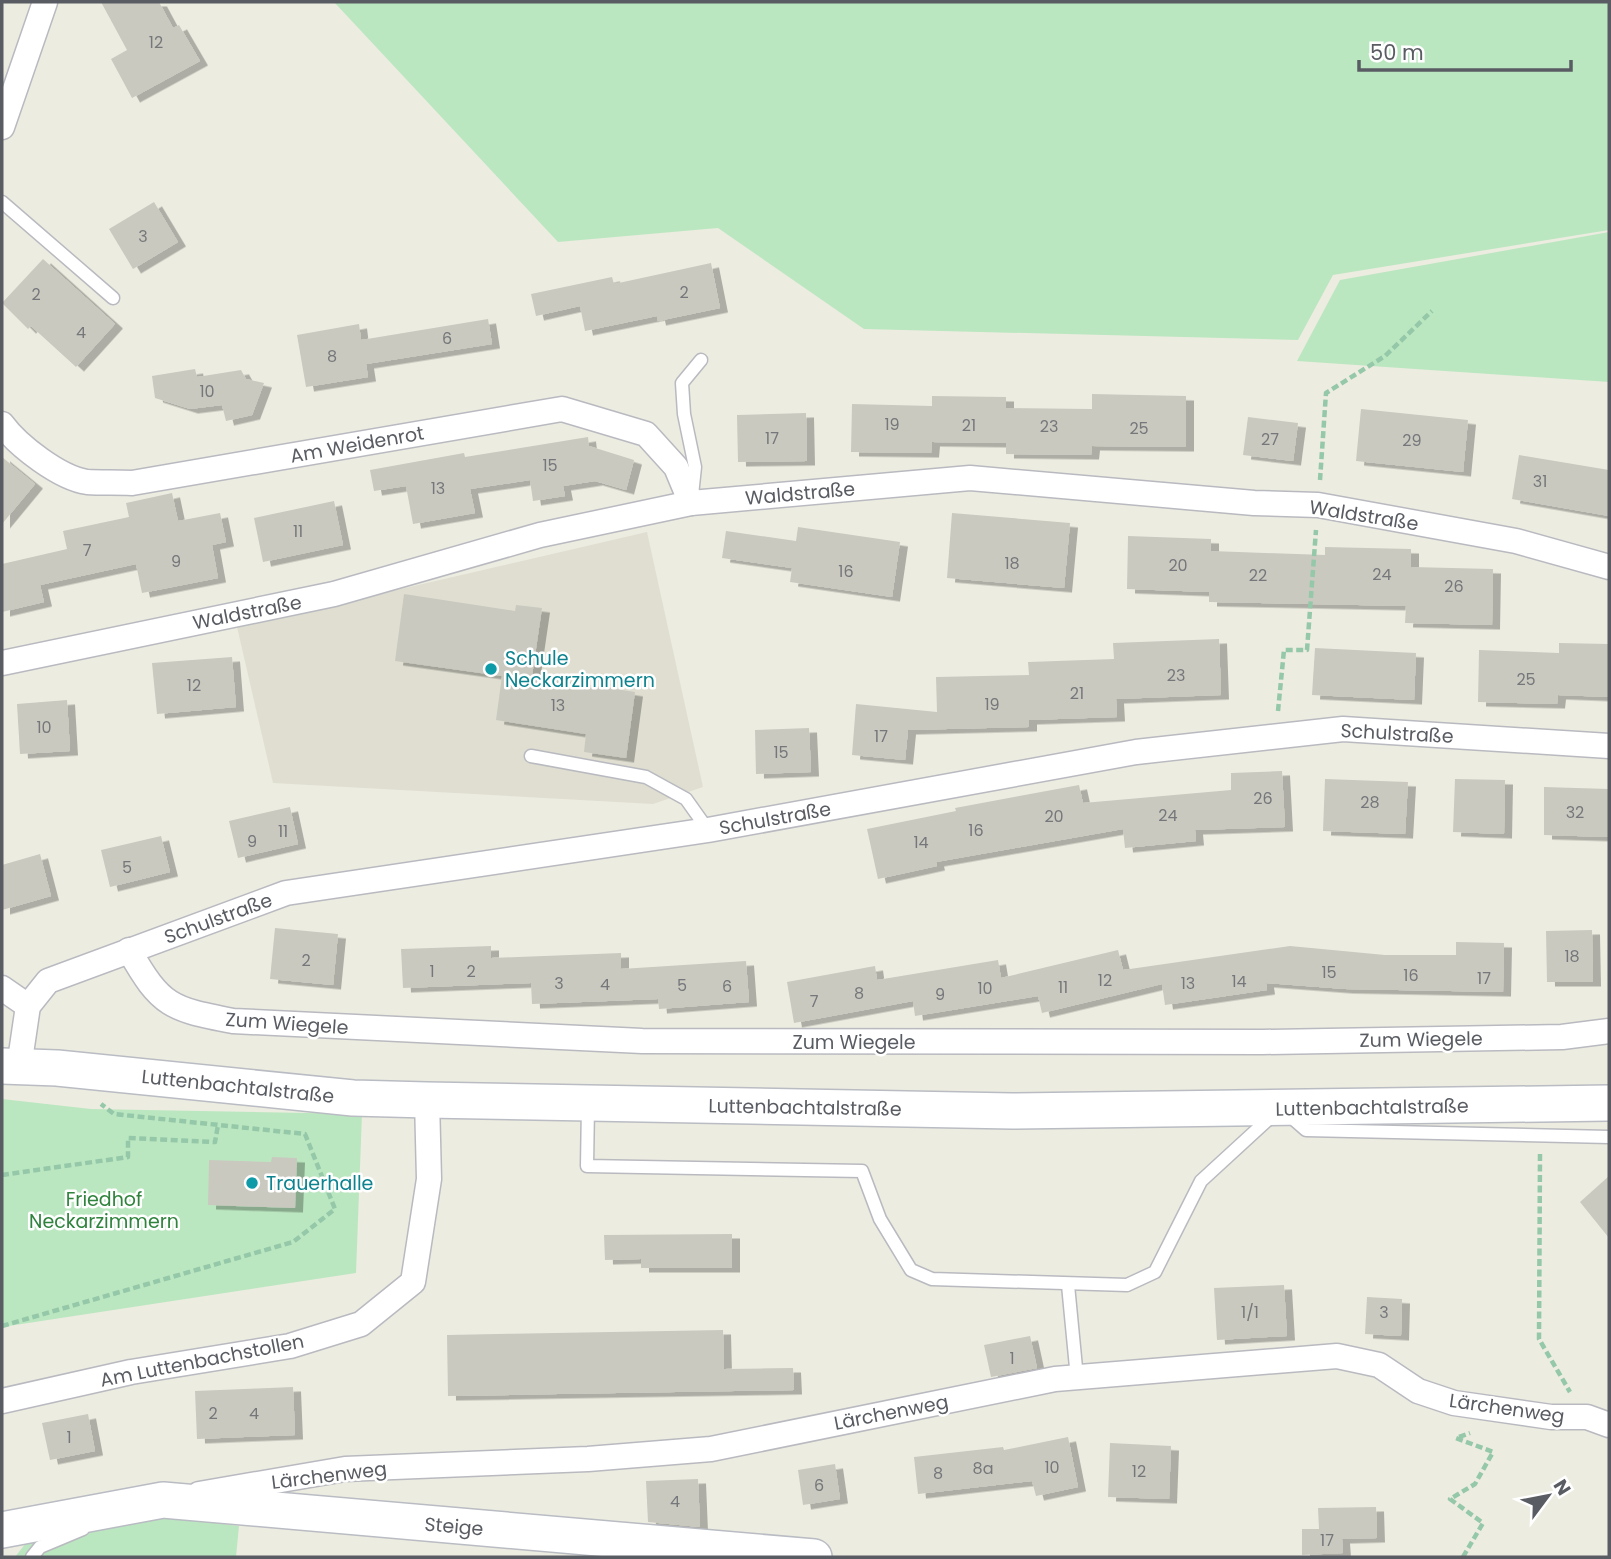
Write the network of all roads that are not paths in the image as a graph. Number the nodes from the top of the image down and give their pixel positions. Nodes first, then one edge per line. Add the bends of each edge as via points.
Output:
1 (45, 2) edge
2 (2, 127) edge
3 (2, 202) edge
4 (113, 298) dead end
5 (701, 360) dead end
6 (2, 424) edge
7 (691, 503) junction
8 (1609, 567) edge
9 (2, 663) edge
10 (1609, 746) edge
11 (531, 756) dead end
12 (708, 830) junction
13 (129, 950) junction
14 (2, 988) edge
15 (28, 1006) junction
16 (1609, 1031) edge
17 (10, 1067) edge
18 (427, 1100) junction
19 (589, 1103) junction
20 (1609, 1103) edge
21 (1281, 1108) junction
22 (1609, 1137) edge
23 (1068, 1284) junction
24 (1077, 1378) junction
25 (2, 1401) edge
26 (1598, 1421) edge
27 (163, 1500) junction
28 (95, 1511) junction
29 (2, 1530) edge
30 (32, 1557) edge
31 (814, 1557) edge

1 - 2 street
3 - 4 lane
5 - 7 lane via 682,383 695,467
6 - 7 street, Am Weidenrot via 13,440 40,459 84,481 132,483 562,409 646,435 676,467
7 - 8 street, Waldstraße via 970,478 1318,505 1516,541
7 - 9 street, Waldstraße via 540,535 334,594
10 - 12 street, Schulstraße via 1343,729 1136,752
11 - 12 lane via 646,776 686,799
12 - 13 street, Schulstraße via 286,893
13 - 15 street, Schulstraße via 48,981
13 - 16 street, Zum Wiegele via 159,997 183,1011 233,1021 642,1041 1264,1042 1562,1037
14 - 15 street
15 - 17 street
17 - 18 street, Luttenbachtalstraße via 353,1098
18 - 19 street, Luttenbachtalstraße
18 - 25 street, Am Luttenbachstollen via 429,1179 413,1282 361,1324 290,1346 131,1372
19 - 21 street, Luttenbachtalstraße via 1012,1111
19 - 23 lane via 587,1166 862,1171 880,1219 911,1270 933,1279
20 - 21 street, Luttenbachtalstraße
21 - 22 lane via 1306,1130
21 - 23 lane via 1200,1181 1154,1272 1127,1285
23 - 24 lane
24 - 26 street, Lärchenweg via 1337,1356 1378,1365 1418,1391 1454,1403
24 - 27 street, Lärchenweg via 711,1448 588,1460 345,1469
27 - 28 street, Steige
27 - 31 street, Steige
28 - 29 street, Steige
28 - 30 lane via 92,1525 40,1547

